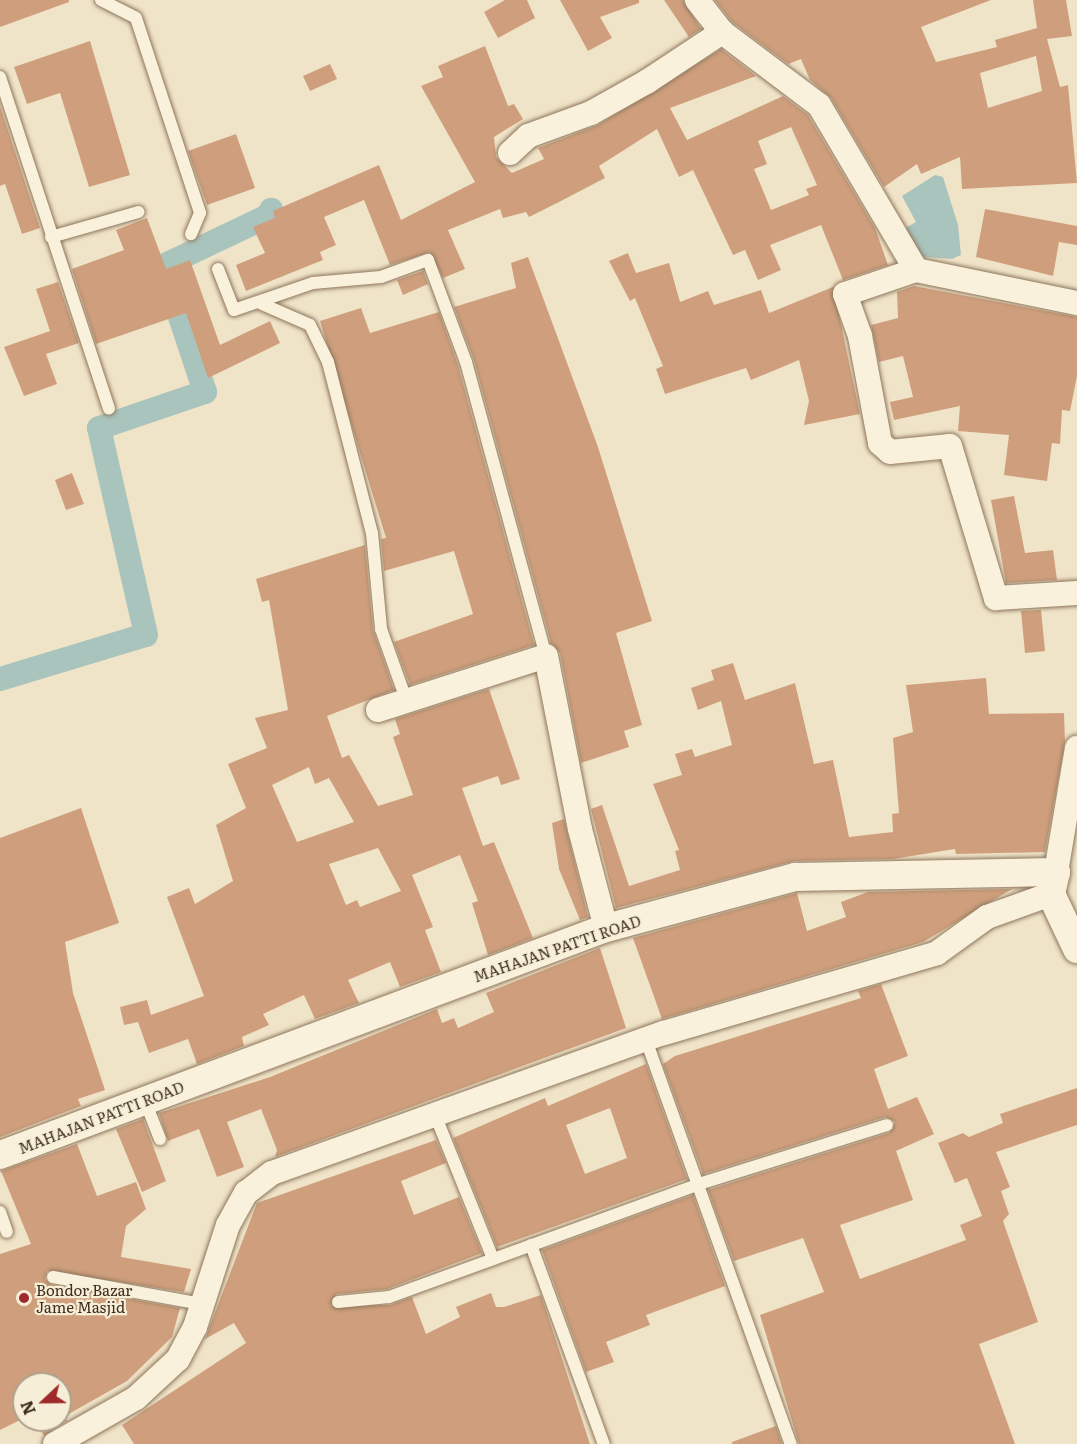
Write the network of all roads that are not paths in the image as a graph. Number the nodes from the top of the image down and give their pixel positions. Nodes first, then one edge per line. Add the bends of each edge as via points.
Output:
1 (100, 0) edge
2 (697, 0) edge
3 (722, 32) junction
4 (0, 77) edge
5 (510, 153) dead end
6 (138, 212) dead end
7 (191, 234) dead end
8 (51, 237) junction
9 (218, 269) dead end
10 (916, 270) junction
11 (1077, 303) edge
12 (262, 304) junction
13 (109, 409) dead end
14 (1077, 592) edge
15 (546, 656) junction
16 (407, 702) junction
17 (378, 710) dead end
18 (1077, 748) edge
19 (1054, 883) junction
20 (606, 928) junction
21 (1077, 949) edge
22 (646, 1040) junction
23 (144, 1100) junction
24 (436, 1117) junction
25 (887, 1125) dead end
26 (160, 1139) dead end
27 (0, 1155) edge
28 (699, 1184) junction
29 (0, 1212) edge
30 (7, 1232) dead end
31 (531, 1245) junction
32 (493, 1259) junction
33 (53, 1277) dead end
34 (338, 1302) dead end
35 (202, 1304) junction
36 (55, 1444) edge
37 (604, 1444) edge
38 (791, 1444) edge

1 - 7 lane via 136,18 200,213
2 - 3 street
3 - 5 street via 591,114 528,136
3 - 10 street via 819,105
4 - 8 lane
6 - 8 lane
8 - 13 lane
9 - 12 lane via 234,310
10 - 11 street
10 - 14 street via 845,294 860,336 880,443 890,452 950,446 996,598
12 - 15 lane via 313,283 381,276 428,260 469,374
12 - 16 lane via 310,325 328,363 372,533 381,629
15 - 16 street
15 - 20 street via 580,829
16 - 17 street
18 - 19 street
19 - 20 street, MAHAJAN PATTI ROAD via 795,877
19 - 21 street
19 - 22 street via 987,917 937,953
20 - 23 street, MAHAJAN PATTI ROAD
22 - 24 street
22 - 28 lane
23 - 26 lane
23 - 27 street, MAHAJAN PATTI ROAD
24 - 32 lane
24 - 35 street via 259,1181 228,1225
25 - 28 lane
28 - 31 lane
28 - 38 lane
29 - 30 lane
31 - 32 lane
31 - 37 lane
32 - 34 lane via 389,1296
33 - 35 lane
35 - 36 street via 178,1359 166,1373 136,1398

